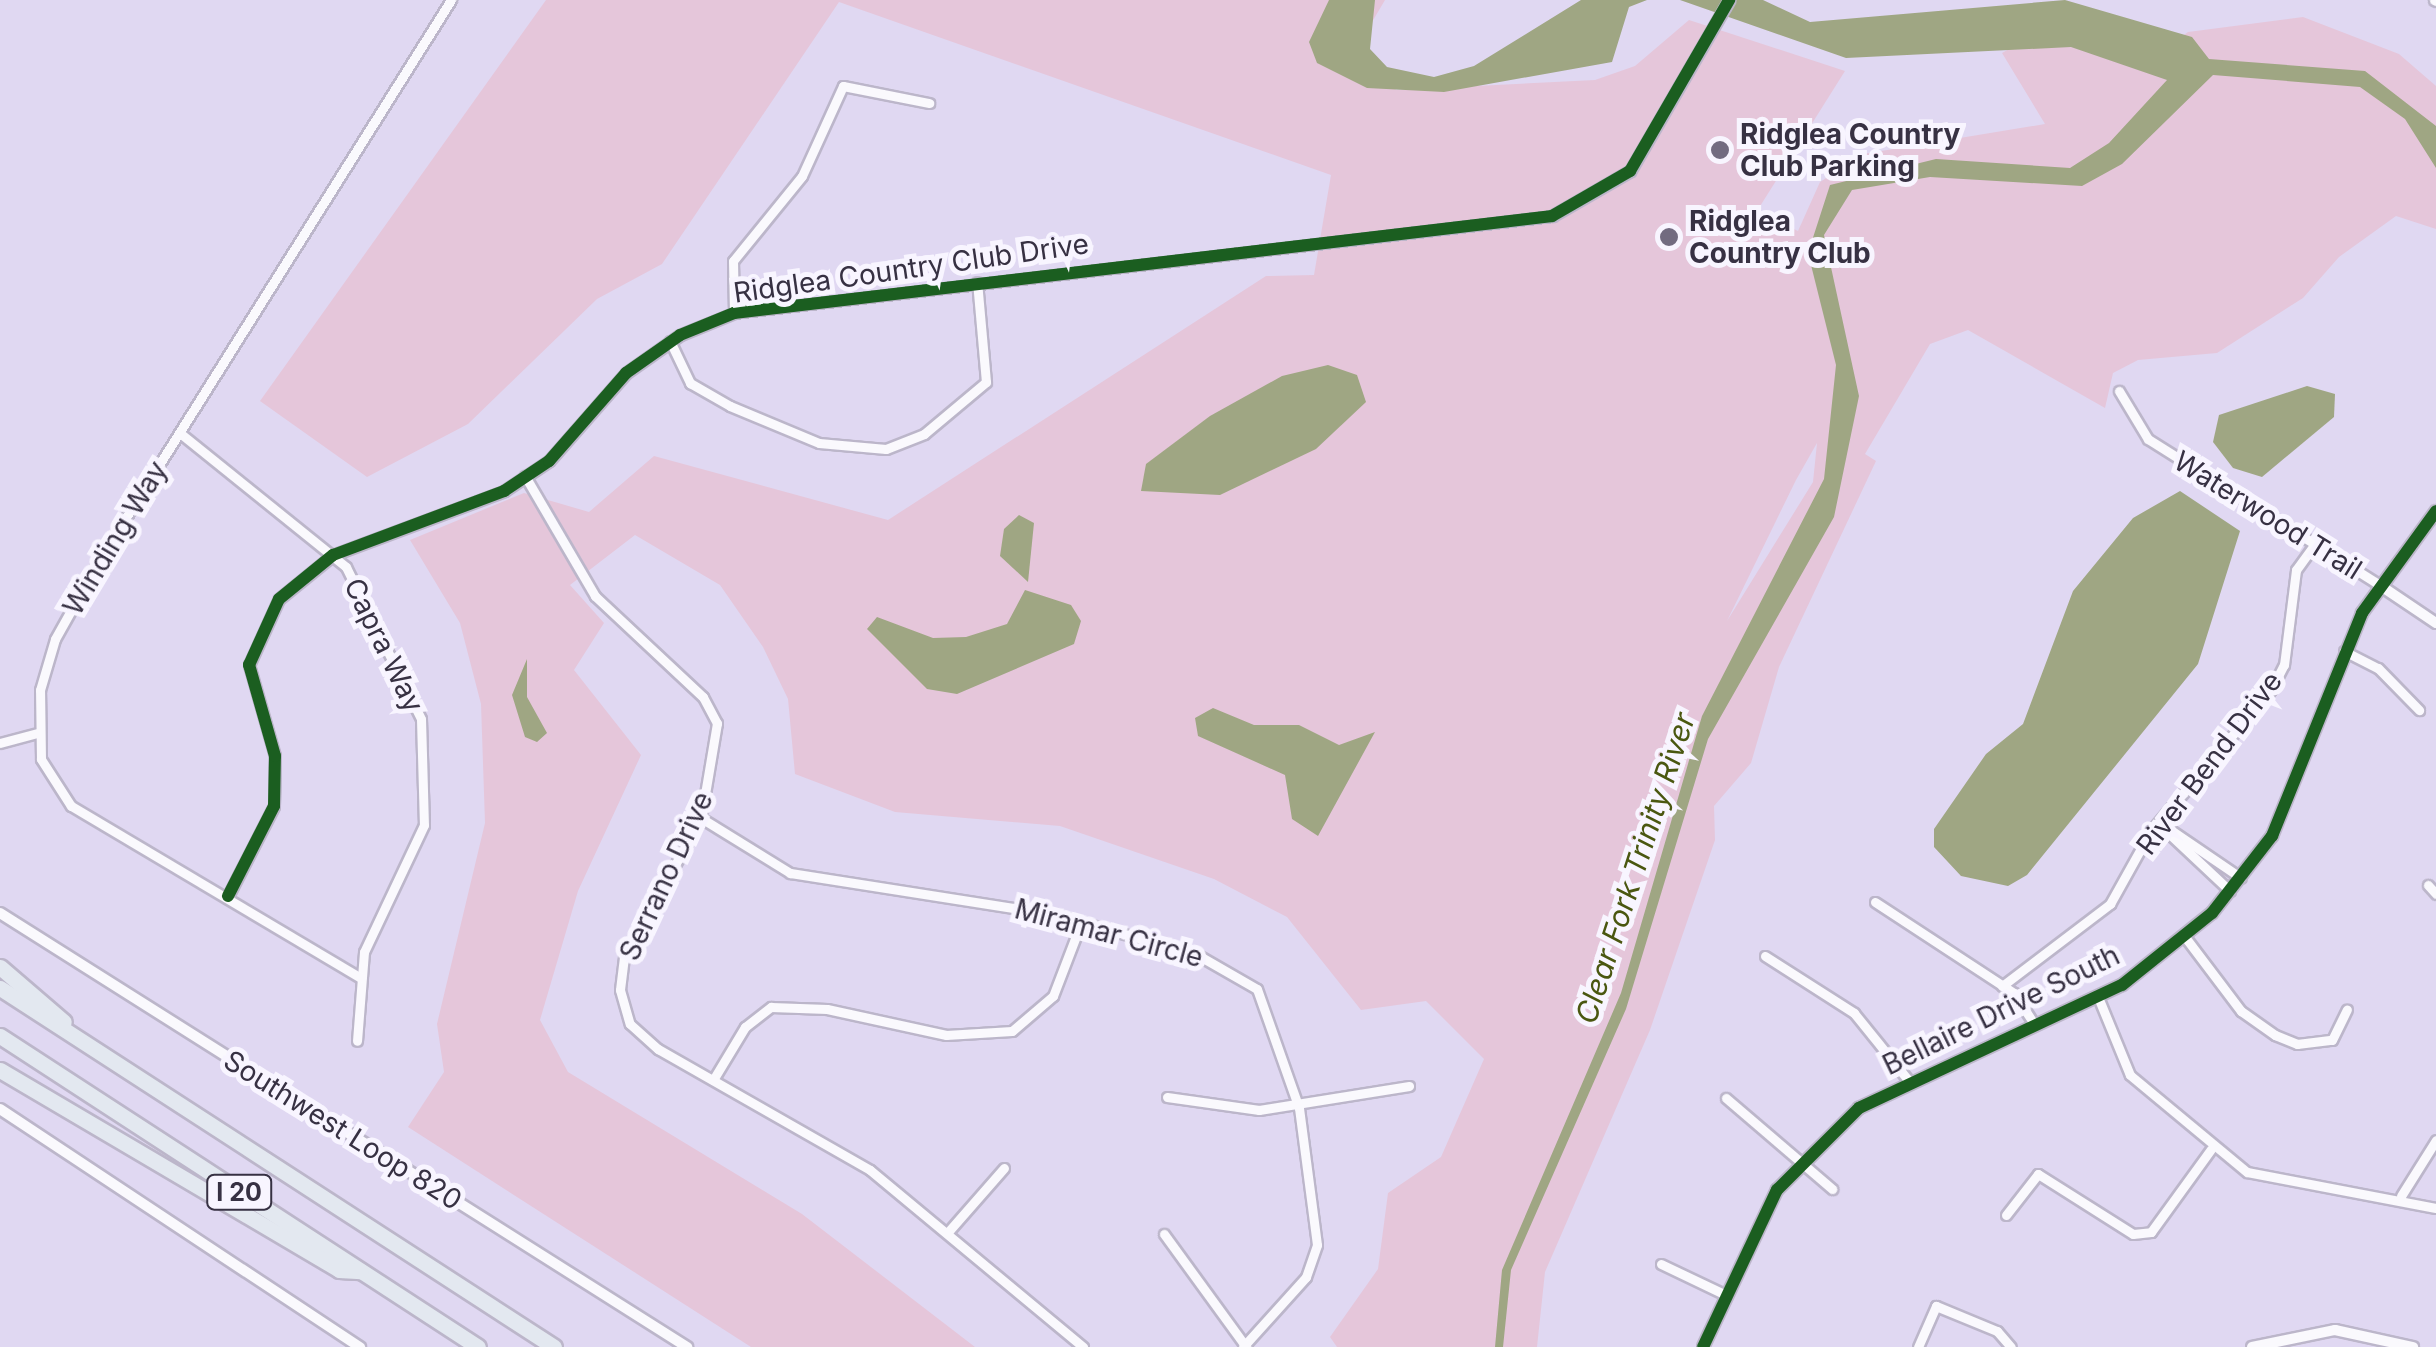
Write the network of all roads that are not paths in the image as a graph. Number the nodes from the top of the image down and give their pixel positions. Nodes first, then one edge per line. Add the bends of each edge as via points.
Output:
1 (451, 0) edge
2 (1729, 0) edge
3 (929, 103) dead end
4 (977, 282) junction
5 (734, 313) junction
6 (670, 341) junction
7 (2119, 391) dead end
8 (180, 432) junction
9 (525, 476) junction
10 (2436, 511) edge
11 (2314, 545) junction
12 (334, 556) junction
13 (2378, 584) junction
14 (2436, 623) edge
15 (2343, 650) junction
16 (2418, 710) dead end
17 (38, 733) junction
18 (0, 743) edge
19 (700, 818) junction
20 (2159, 822) junction
21 (2241, 878) junction
22 (2428, 885) dead end
23 (2230, 891) junction
24 (2436, 894) edge
25 (228, 896) junction
26 (1875, 902) dead end
27 (0, 913) edge
28 (1082, 923) junction
29 (2185, 936) junction
30 (1765, 956) dead end
31 (0, 967) edge
32 (360, 978) junction
33 (2002, 986) junction
34 (0, 988) edge
35 (2098, 997) junction
36 (2347, 1010) dead end
37 (2035, 1025) junction
38 (0, 1036) edge
39 (357, 1041) dead end
40 (84, 1042) junction
41 (0, 1070) edge
42 (713, 1080) junction
43 (1908, 1080) junction
44 (1409, 1086) dead end
45 (1167, 1097) dead end
46 (1726, 1098) dead end
47 (1299, 1108) junction
48 (0, 1109) edge
49 (2436, 1140) edge
50 (2211, 1149) junction
51 (1804, 1158) junction
52 (1004, 1168) dead end
53 (1832, 1189) dead end
54 (2401, 1196) junction
55 (2436, 1208) edge
56 (2006, 1215) dead end
57 (948, 1232) junction
58 (1164, 1234) dead end
59 (1661, 1264) dead end
60 (362, 1271) junction
61 (1724, 1294) junction
62 (1245, 1346) edge
63 (360, 1347) edge
64 (478, 1347) edge
65 (554, 1347) edge
66 (687, 1347) edge
67 (1084, 1347) edge
68 (1703, 1347) edge
69 (1918, 1347) edge
70 (2011, 1347) edge
71 (2252, 1347) edge
72 (2412, 1347) edge

1 - 8 street, Winding Way
2 - 4 street, Ridglea Country Club Drive via 1630,171 1552,216
3 - 5 street via 852,83 829,101 802,176 733,261
4 - 5 street, Ridglea Country Club Drive
4 - 6 street via 986,382 924,434 886,449 819,444 730,406 690,383
5 - 6 street, Ridglea Country Club Drive
6 - 9 street, Ridglea Country Club Drive
7 - 11 street, Waterwood Trail via 2134,427
8 - 12 street, Capra Way
8 - 17 street, Winding Way via 55,639
9 - 12 street, Ridglea Country Club Drive
9 - 19 street, Serrano Drive via 595,596 710,706 718,734
10 - 13 street, Bellaire Drive South
11 - 13 street, Waterwood Trail
11 - 20 street, River Bend Drive via 2296,570 2281,673 2205,778
12 - 25 street, Ridglea Country Club Drive via 278,599 251,650 250,692 276,756 274,806
12 - 32 street, Capra Way via 374,612 426,742 424,825
13 - 14 street, Waterwood Trail
13 - 15 street, Bellaire Drive South
15 - 16 street via 2378,668
15 - 21 street, Bellaire Drive South via 2297,781
17 - 18 street
17 - 25 street, Winding Way via 47,774 71,806
19 - 28 street, Miramar Circle via 790,874
19 - 42 street, Serrano Drive via 631,940 620,990 638,1036
20 - 21 street
20 - 23 street
20 - 33 street, River Bend Drive via 2110,904
21 - 23 street, Bellaire Drive South
22 - 24 street
23 - 29 street, Bellaire Drive South
25 - 32 street, Winding Way via 297,948
26 - 33 street
27 - 66 street, Southwest Loop 820
28 - 42 street via 1053,996 1012,1030 946,1035 827,1009 770,1007 744,1027
28 - 47 street, Miramar Circle via 1196,954 1247,980 1271,1010
29 - 35 street, Bellaire Drive South
29 - 36 street via 2241,1011 2275,1035 2297,1044 2332,1040
30 - 43 street via 1854,1014
31 - 40 highway
32 - 39 street, Capra Way
33 - 37 street
34 - 40 highway, I 20
35 - 37 street, Bellaire Drive South
35 - 50 street via 2117,1058
37 - 43 street, Bellaire Drive South
38 - 60 highway, I 20
40 - 65 highway, I 20
41 - 60 highway via 339,1270
42 - 57 street, Serrano Drive via 870,1170
43 - 51 street, Bellaire Drive South via 1858,1108
44 - 47 street
45 - 47 street
46 - 51 street
47 - 62 street, Miramar Circle via 1318,1245 1306,1277
48 - 63 street
49 - 54 street
50 - 54 street via 2263,1178
50 - 56 street via 2151,1232 2133,1234 2038,1174
51 - 53 street
51 - 61 street, Bellaire Drive South via 1777,1190
52 - 57 street
54 - 55 street
57 - 67 street, Serrano Drive
58 - 62 street
59 - 61 street
60 - 64 highway, I 20
61 - 68 street, Bellaire Drive South
69 - 70 street via 1936,1306 1998,1331
71 - 72 street via 2336,1330

